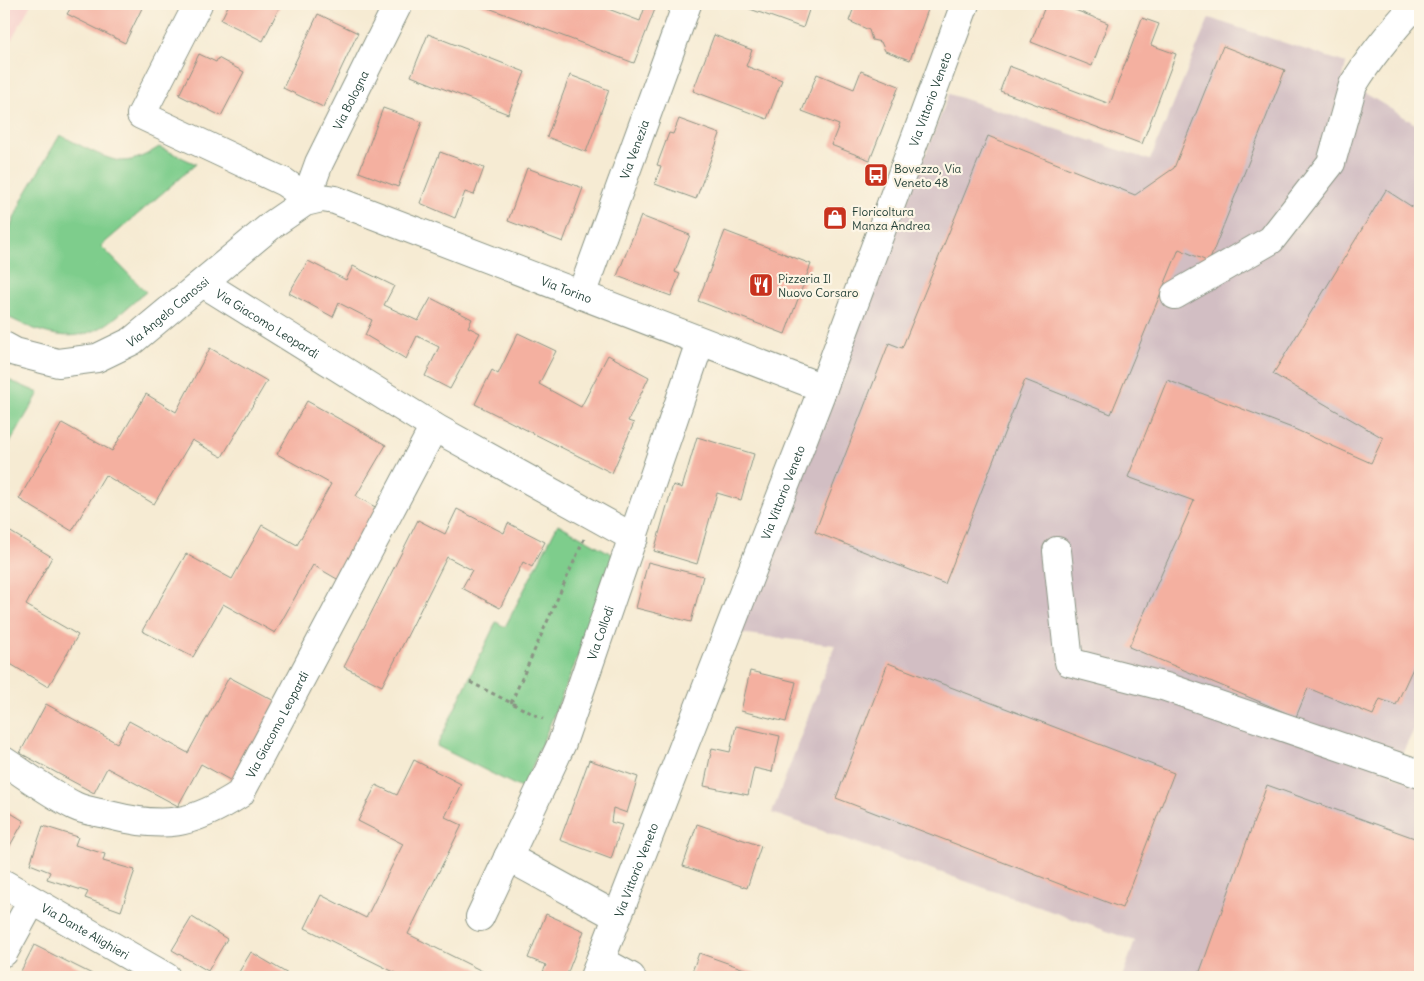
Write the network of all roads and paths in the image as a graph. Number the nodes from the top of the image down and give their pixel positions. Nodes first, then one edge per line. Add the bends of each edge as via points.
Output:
1 (198, 4) edge
2 (398, 4) edge
3 (687, 4) edge
4 (965, 4) edge
5 (1416, 4) edge
6 (310, 200) junction
7 (203, 283) junction
8 (581, 295) junction
9 (1176, 295) dead end
10 (700, 342) junction
11 (4, 346) edge
12 (823, 388) junction
13 (434, 427) junction
14 (585, 538) dead end
15 (634, 538) junction
16 (1057, 551) dead end
17 (470, 682) dead end
18 (511, 703) junction
19 (551, 723) dead end
20 (4, 761) edge
21 (1408, 770) edge
22 (508, 858) junction
23 (4, 884) edge
24 (32, 901) junction
25 (616, 916) junction
26 (480, 917) dead end
27 (4, 952) edge
28 (597, 969) edge
29 (166, 977) edge
30 (631, 977) edge

1 - 6 street via 140,115 233,171 284,182
2 - 6 street, Via Bologna via 319,163 310,188
3 - 8 street, Via Venezia
4 - 12 street, Via Vittorio Veneto
5 - 9 street via 1353,85 1331,163 1271,240
6 - 7 street, Via Angelo Canossi via 272,224
6 - 8 street, Via Torino via 335,200
7 - 11 street, Via Angelo Canossi via 132,340 97,358 58,363
7 - 13 street, Via Giacomo Leopardi
8 - 10 street, Via Torino
10 - 12 street, Via Torino
10 - 15 street, Via Collodi
12 - 25 street, Via Vittorio Veneto
13 - 15 street, Via Giacomo Leopardi
13 - 20 street, Via Giacomo Leopardi via 240,794 189,821 156,824 77,807
14 - 18 path
15 - 22 street, Via Collodi via 562,743
16 - 21 street via 1069,662 1166,686
17 - 18 path
18 - 19 path
22 - 25 street
22 - 26 street, Via Collodi
23 - 24 street, Via Dante Alighieri
24 - 27 street
24 - 29 street, Via Dante Alighieri
25 - 28 street, Via Vittorio Veneto
28 - 30 street

